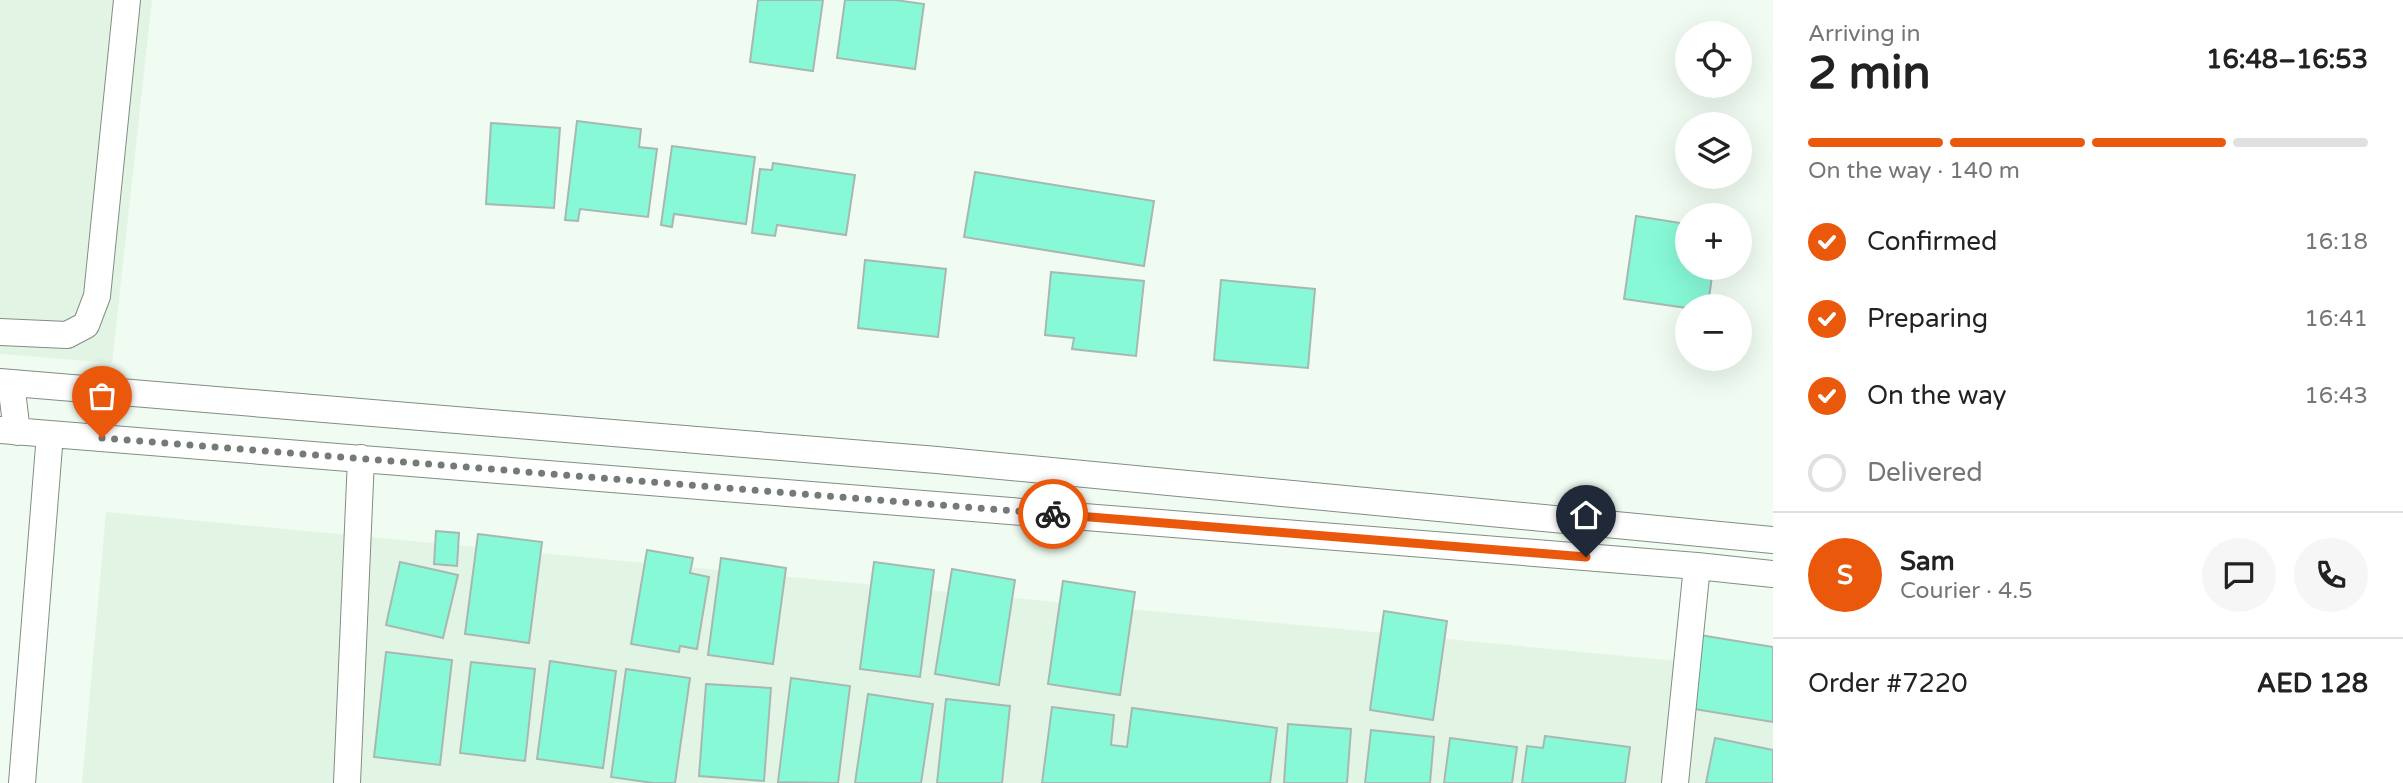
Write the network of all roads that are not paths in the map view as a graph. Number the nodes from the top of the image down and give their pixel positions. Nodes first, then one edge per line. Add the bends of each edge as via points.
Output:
1 (127, 0) edge
2 (0, 332) edge
3 (5, 383) edge
4 (8, 431) edge
5 (50, 434) junction
6 (361, 458) junction
7 (1773, 540) edge
8 (1697, 566) junction
9 (1773, 574) edge
10 (22, 783) edge
11 (347, 783) edge
12 (1675, 783) edge

1 - 2 street via 97,296 86,325 67,335
3 - 4 street
3 - 7 street via 937,460
4 - 5 street
5 - 6 street
5 - 10 street
6 - 8 street
6 - 11 street
8 - 9 street
8 - 12 street

